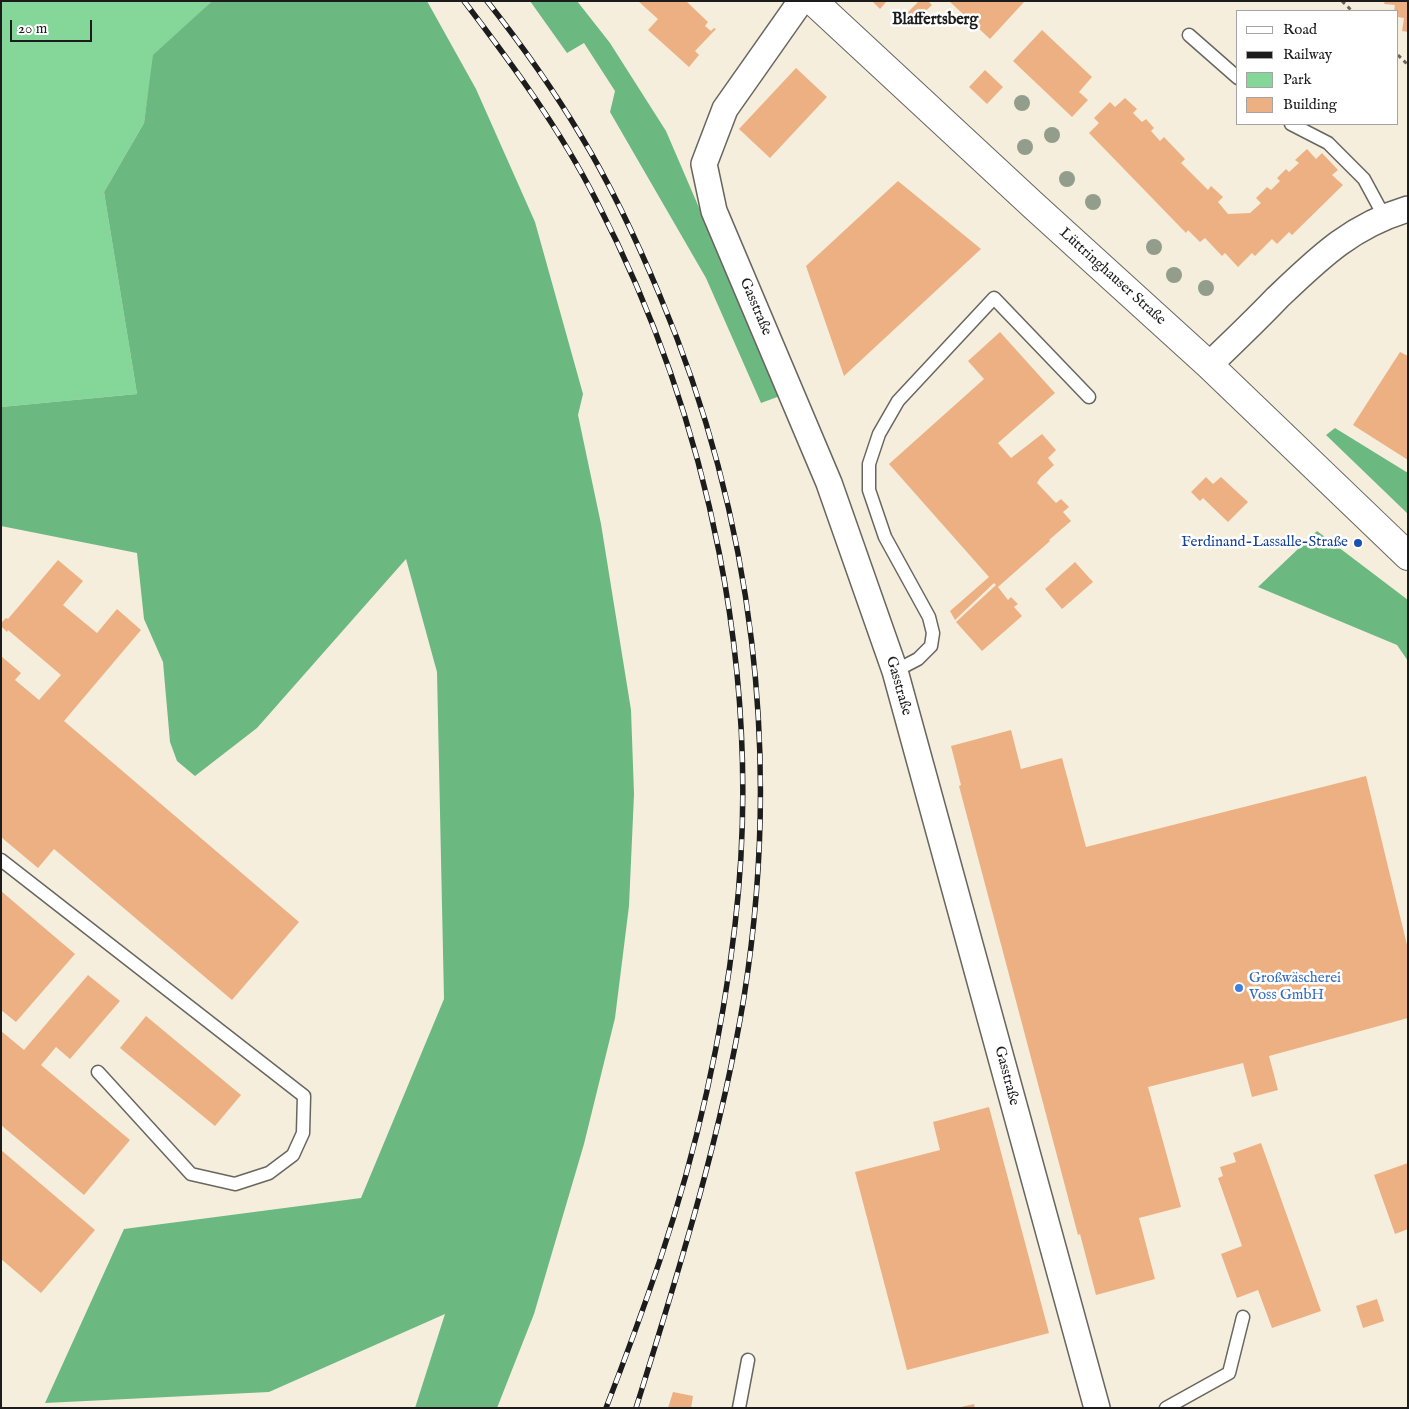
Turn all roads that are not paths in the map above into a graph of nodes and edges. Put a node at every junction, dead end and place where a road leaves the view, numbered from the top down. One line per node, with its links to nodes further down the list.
1 (801, 1): 11 (street, Gasstraße)
2 (813, 1): 8 (main road, Lüttringhauser Straße)
3 (1188, 35): 4 (lane)
4 (1236, 76)
5 (1293, 125): 7 (lane)
6 (1408, 209): 7 (street)
7 (1384, 216): 8 (street)
8 (1209, 365): 10 (main road, Lüttringhauser Straße)
9 (1089, 397): 11 (lane)
10 (1408, 556)
11 (895, 671): 17 (street, Gasstraße)
12 (1, 860): 13 (lane)
13 (98, 1072)
14 (1243, 1317): 18 (lane)
15 (748, 1360): 16 (lane)
16 (739, 1408)
17 (1096, 1408)
18 (1166, 1408)

